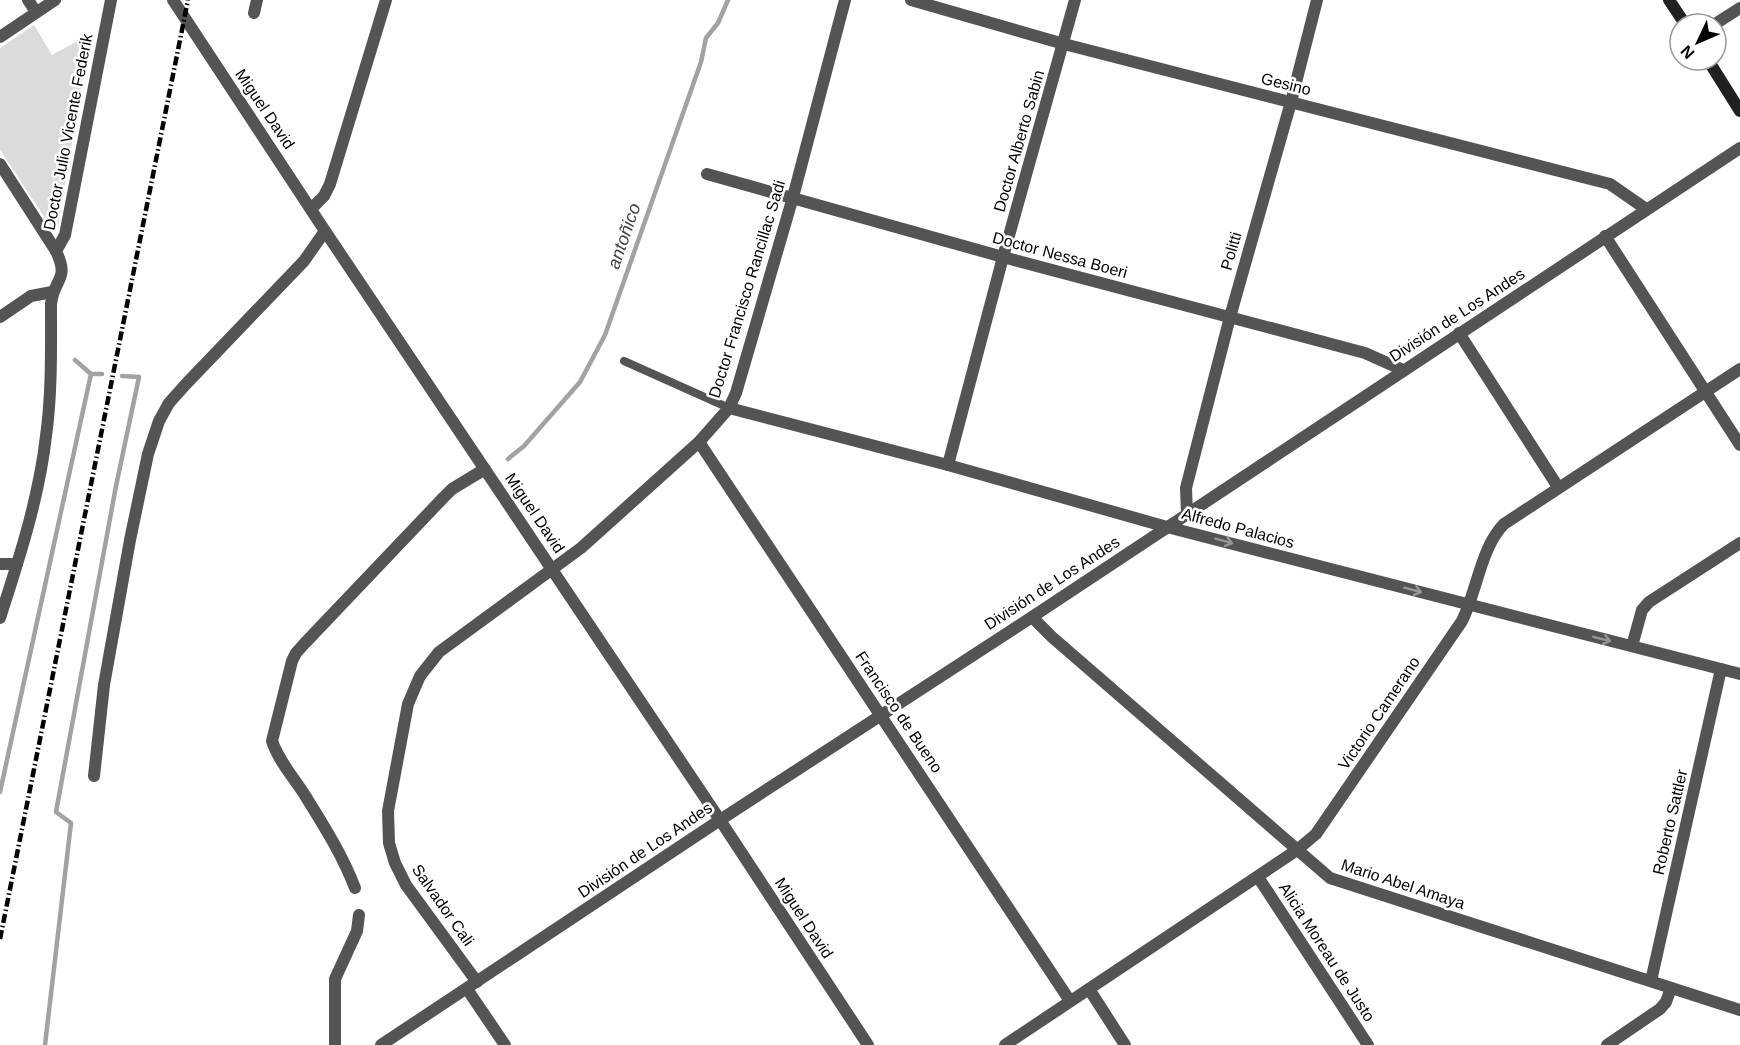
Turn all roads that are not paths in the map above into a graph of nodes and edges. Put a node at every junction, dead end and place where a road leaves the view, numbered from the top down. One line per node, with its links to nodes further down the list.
1 (28, 0): 10 (street)
2 (55, 0): 10 (street)
3 (111, 0): 24 (street, Doctor Julio Vicente Federik)
4 (174, 0): 20 (street, Miguel David)
5 (386, 0): 20 (street)
6 (845, 0): 19 (street, Doctor Francisco Rancillac Sadi)
7 (911, 0): 12 (street, Gesino)
8 (1075, 0): 12 (street, Doctor Alberto Sabin)
9 (1317, 0): 14 (street, Politti)
10 (36, 12): 11 (street)
11 (0, 37)
12 (1064, 44): 14 (street, Gesino); 25 (street, Doctor Alberto Sabin)
13 (1716, 72): 15 (main road)
14 (1291, 102): 21 (street, Gesino); 28 (street, Politti)
15 (1740, 111)
16 (1740, 148): 21 (street, División de Los Andes)
17 (0, 164): 24 (street)
18 (707, 174): 19 (street, Doctor Nessa Boeri)
19 (793, 197): 25 (street, Doctor Nessa Boeri); 34 (street, Doctor Francisco Rancillac Sadi)
20 (312, 208): 22 (street, Miguel David)
21 (1646, 209): 23 (street, División de Los Andes)
22 (325, 231): 38 (street, Miguel David); 53 (street)
23 (1605, 236): 29 (street, División de Los Andes); 33 (street)
24 (56, 251): 26 (street, Doctor Julio Vicente Federik)
25 (1003, 257): 28 (street, Doctor Nessa Boeri); 37 (street, Doctor Alberto Sabin)
26 (52, 292): 27 (street); 44 (street, Doctor Julio Vicente Federik)
27 (0, 317)
28 (1230, 317): 32 (street, Doctor Nessa Boeri); 40 (street, Politti)
29 (1459, 333): 32 (street, División de Los Andes); 39 (street)
30 (624, 361): 34 (lane)
31 (1740, 369): 33 (street, Victorio Camerano)
32 (1403, 370): 40 (street, División de Los Andes)
33 (1706, 391): 36 (street); 39 (street, Victorio Camerano)
34 (729, 408): 35 (street, Doctor Francisco Rancillac Sadi); 37 (street, Alfredo Palacios)
35 (699, 441): 45 (street, Doctor Francisco Rancillac Sadi); 52 (street, Francisco de Bueno)
36 (1740, 445)
37 (948, 465): 41 (street, Alfredo Palacios)
38 (485, 469): 45 (street, Miguel David); 58 (street)
39 (1558, 487): 46 (street, Victorio Camerano)
40 (1187, 513): 41 (street, División de Los Andes)
41 (1167, 527): 46 (street, Alfredo Palacios, one-way to 46); 47 (street, División de Los Andes)
42 (1740, 543): 49 (street)
43 (1, 561): 44 (street)
44 (17, 564): 48 (street, Doctor Julio Vicente Federik)
45 (553, 570): 54 (street, Miguel David); 55 (street, Doctor Francisco Rancillac Sadi)
46 (1470, 605): 49 (street, Alfredo Palacios, one-way to 49); 56 (street, Victorio Camerano)
47 (1032, 617): 52 (street, División de Los Andes); 56 (street, Mario Abel Amaya)
48 (0, 618)
49 (1632, 646): 50 (street, Alfredo Palacios)
50 (1721, 669): 51 (street, Alfredo Palacios); 60 (street, Roberto Sattler)
51 (1740, 674)
52 (881, 714): 54 (street, División de Los Andes); 64 (street, Francisco de Bueno)
53 (94, 776)
54 (720, 820): 61 (street, División de Los Andes); 69 (street, Miguel David)
55 (389, 843): 61 (street, Salvador Cali)
56 (1298, 850): 57 (street, Victorio Camerano); 60 (street, Mario Abel Amaya)
57 (1258, 877): 63 (street, Victorio Camerano); 72 (street, Alicia Moreau de Justo)
58 (355, 888)
59 (359, 915): 66 (street)
60 (1651, 981): 62 (street, Mario Abel Amaya)
61 (472, 986): 67 (street, División de Los Andes); 68 (street, Salvador Cali)
62 (1671, 988): 65 (street, Mario Abel Amaya); 73 (street)
63 (1089, 989): 64 (street, Victorio Camerano); 71 (street)
64 (1070, 1001): 70 (street, Victorio Camerano)
65 (1740, 1010)
66 (335, 1045)
67 (381, 1045)
68 (505, 1045)
69 (868, 1045)
70 (1005, 1045)
71 (1125, 1045)
72 (1368, 1045)
73 (1606, 1045)

